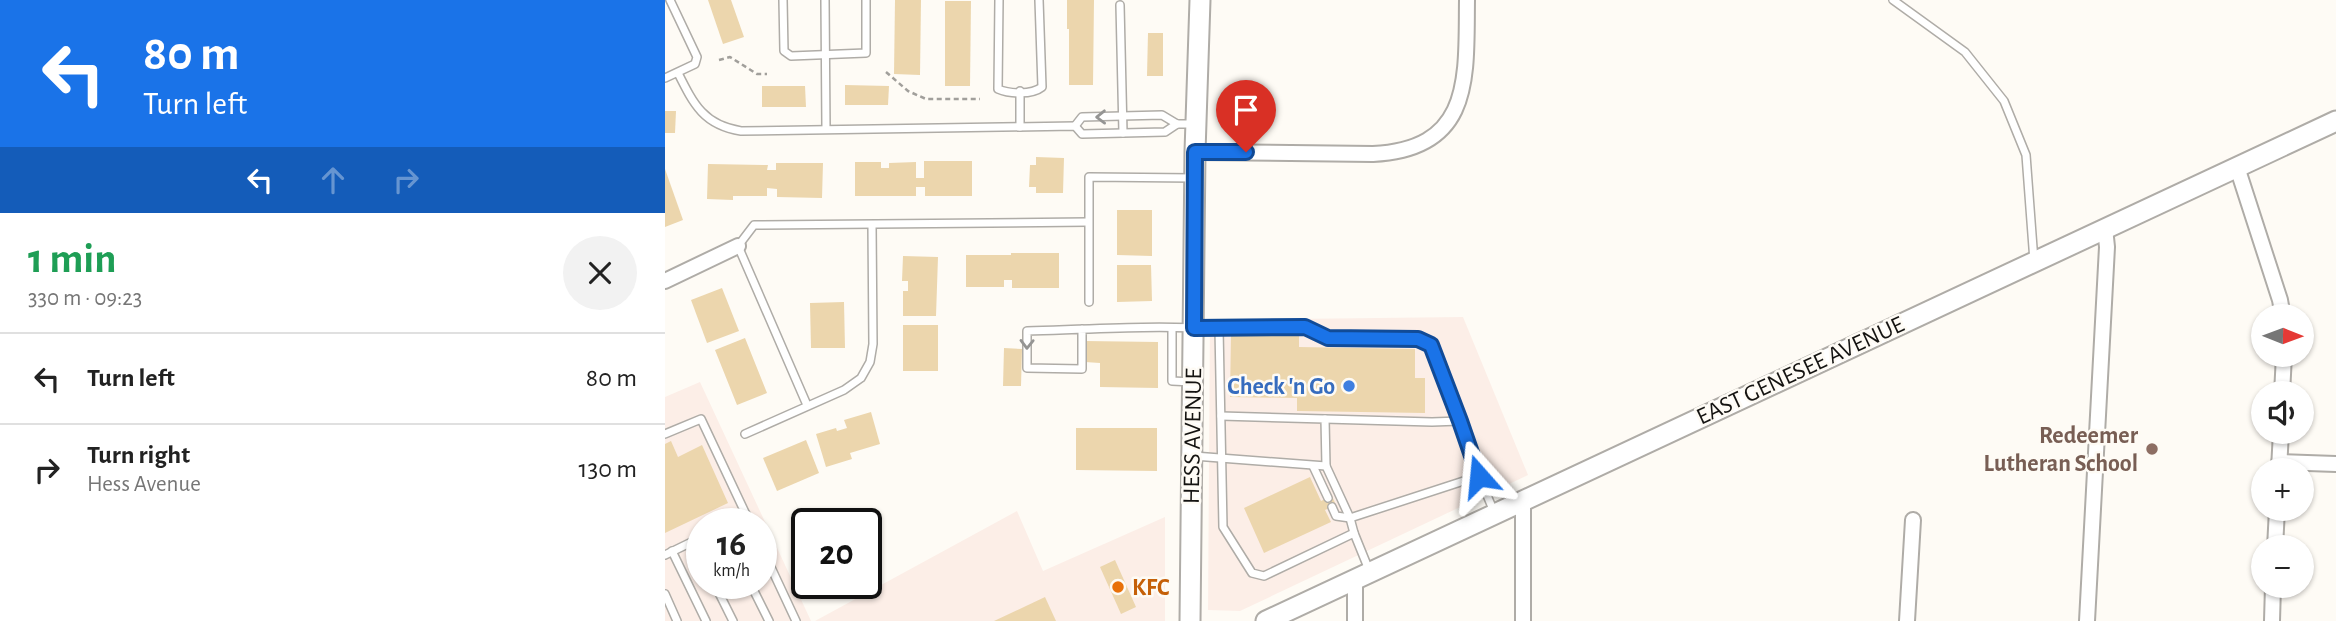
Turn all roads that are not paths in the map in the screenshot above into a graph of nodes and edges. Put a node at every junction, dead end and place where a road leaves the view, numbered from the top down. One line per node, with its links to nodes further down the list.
1 (670, 0): 12 (lane)
2 (783, 0): 11 (lane)
3 (825, 0): 11 (lane)
4 (866, 0): 11 (lane)
5 (999, 0): 14 (lane)
6 (1039, 0): 14 (lane)
7 (1200, 0): 17 (main road, HESS AVENUE)
8 (1467, 0): 22 (street)
9 (1893, 0): 29 (lane)
10 (1120, 5): 15 (lane)
11 (825, 56): 20 (lane)
12 (678, 73): 13 (lane); 20 (lane)
13 (665, 78)
14 (1020, 92): 19 (lane)
15 (1122, 116): 17 (lane); 18 (lane, one-way to 18); 21 (lane)
16 (2336, 121): 23 (main road, EAST GENESEE AVENUE)
17 (1187, 124): 21 (lane); 22 (main road, HESS AVENUE)
18 (1075, 126): 19 (lane); 21 (lane)
19 (1020, 127): 20 (lane)
20 (826, 130)
21 (1123, 133)
22 (1195, 152): 24 (main road, HESS AVENUE)
23 (2238, 167): 27 (main road, EAST GENESEE AVENUE); 32 (street)
24 (1195, 178): 25 (lane); 34 (main road, HESS AVENUE)
25 (1088, 222): 26 (lane); 31 (lane)
26 (872, 225): 28 (lane); 38 (lane)
27 (2105, 228): 29 (main road, EAST GENESEE AVENUE); 77 (street)
28 (738, 246): 30 (street); 38 (lane)
29 (2033, 261): 52 (main road, EAST GENESEE AVENUE)
30 (665, 281)
31 (1089, 302)
32 (2281, 304)
33 (1172, 328): 34 (lane); 35 (lane); 37 (lane)
34 (1194, 328): 36 (lane); 37 (main road, HESS AVENUE)
35 (1082, 329): 35 (lane, one-way to 35)
36 (1219, 329): 39 (lane); 41 (lane)
37 (1193, 382): 44 (main road, HESS AVENUE)
38 (807, 405): 43 (lane)
39 (1221, 416): 40 (lane); 45 (lane)
40 (1325, 419): 41 (lane); 49 (lane)
41 (1460, 421): 50 (lane)
42 (665, 434): 54 (lane)
43 (744, 434)
44 (1192, 456): 45 (lane); 72 (main road, HESS AVENUE)
45 (1220, 459): 48 (lane); 58 (lane)
46 (2336, 464): 47 (street)
47 (2314, 465)
48 (1313, 466): 49 (lane); 51 (lane)
49 (1326, 466): 56 (lane)
50 (1479, 476): 55 (lane); 56 (lane)
51 (1328, 498)
52 (1523, 499): 55 (main road, EAST GENESEE AVENUE); 75 (street)
53 (1332, 507): 56 (lane)
54 (743, 508)
55 (1494, 513): 61 (main road, EAST GENESEE AVENUE)
56 (1350, 518): 58 (lane)
57 (1913, 520): 76 (street)
58 (1354, 533): 61 (lane)
59 (686, 545): 60 (lane)
60 (668, 553): 68 (lane)
61 (1362, 575): 73 (main road, EAST GENESEE AVENUE); 74 (street)
62 (777, 581): 71 (lane)
63 (665, 594): 67 (lane)
64 (2272, 598): 78 (street)
65 (722, 599): 69 (lane)
66 (758, 599): 70 (lane)
67 (677, 621)
68 (706, 621)
69 (733, 621)
70 (769, 621)
71 (796, 621)
72 (1189, 621)
73 (1266, 621)
74 (1355, 621)
75 (1523, 621)
76 (1907, 621)
77 (2087, 621)
78 (2271, 621)

